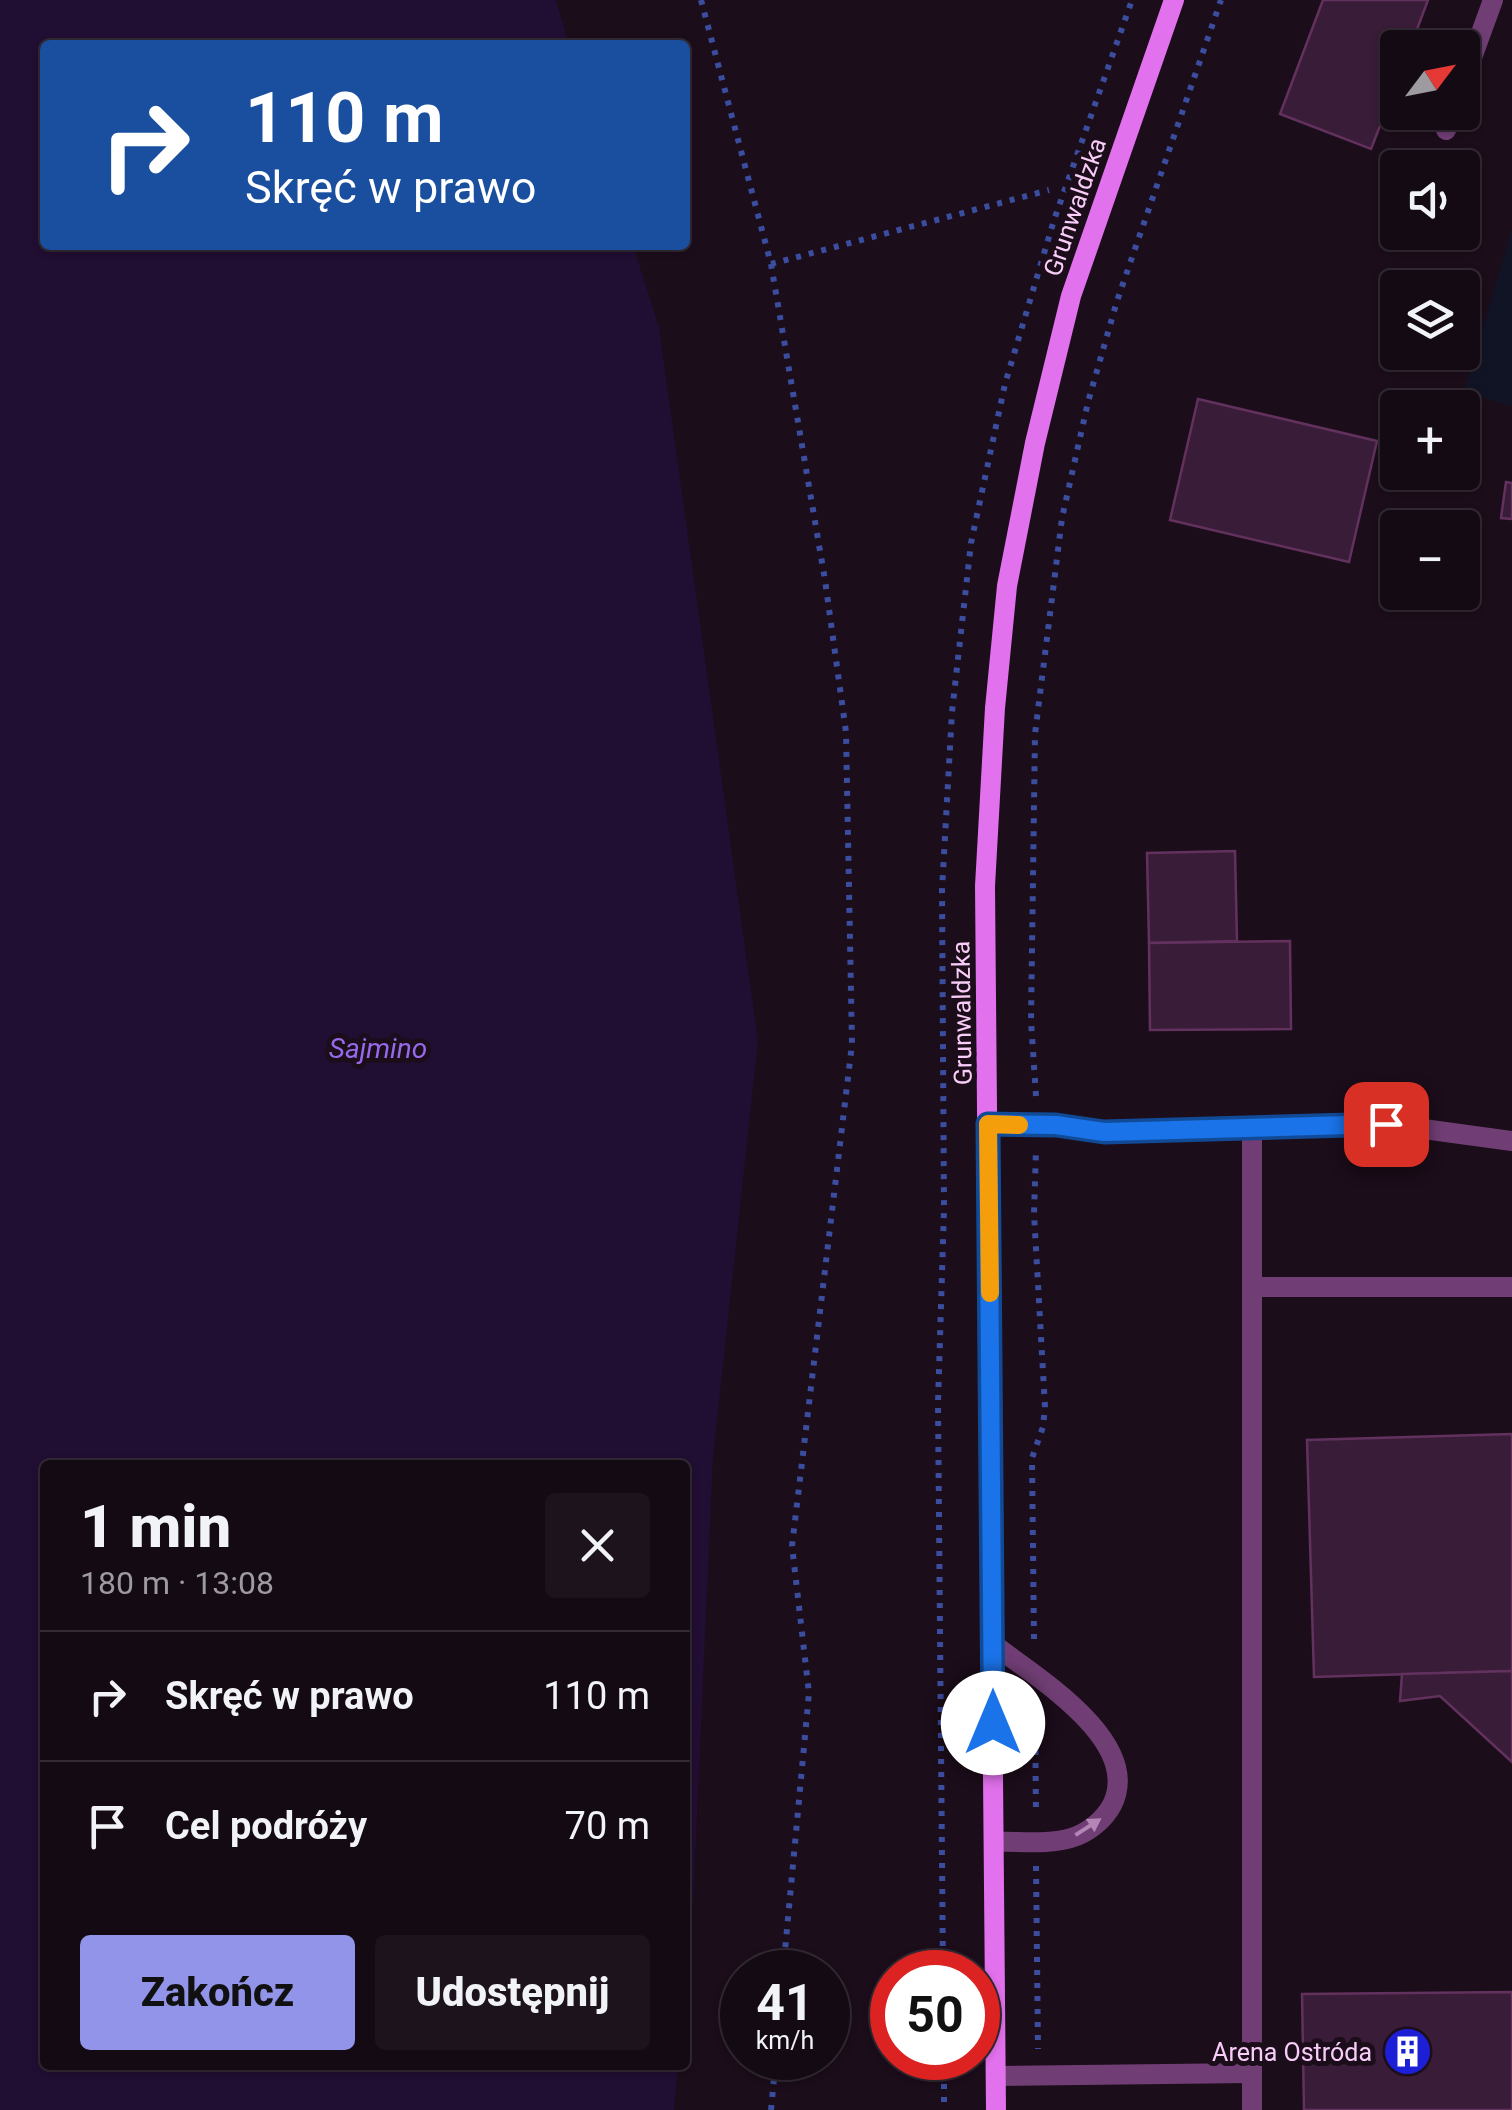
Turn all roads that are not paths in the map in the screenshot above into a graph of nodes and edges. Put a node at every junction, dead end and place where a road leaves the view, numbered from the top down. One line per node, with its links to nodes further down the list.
1 (1174, 0): 4 (main road, Grunwaldzka)
2 (1493, 0): 3 (lane)
3 (1480, 36)
4 (988, 1124): 5 (lane); 9 (main road, Grunwaldzka)
5 (1252, 1128): 6 (lane); 7 (lane)
6 (1512, 1141)
7 (1252, 1287): 8 (lane); 12 (lane)
8 (1512, 1287)
9 (993, 1644): 10 (main road, Grunwaldzka); 10 (lane, one-way to 9)
10 (994, 1842): 11 (main road, Grunwaldzka)
11 (995, 1950)
12 (1252, 2073): 13 (lane); 16 (lane)
13 (1000, 2076)
14 (996, 2080): 15 (main road, Grunwaldzka)
15 (996, 2110)
16 (1252, 2110)

